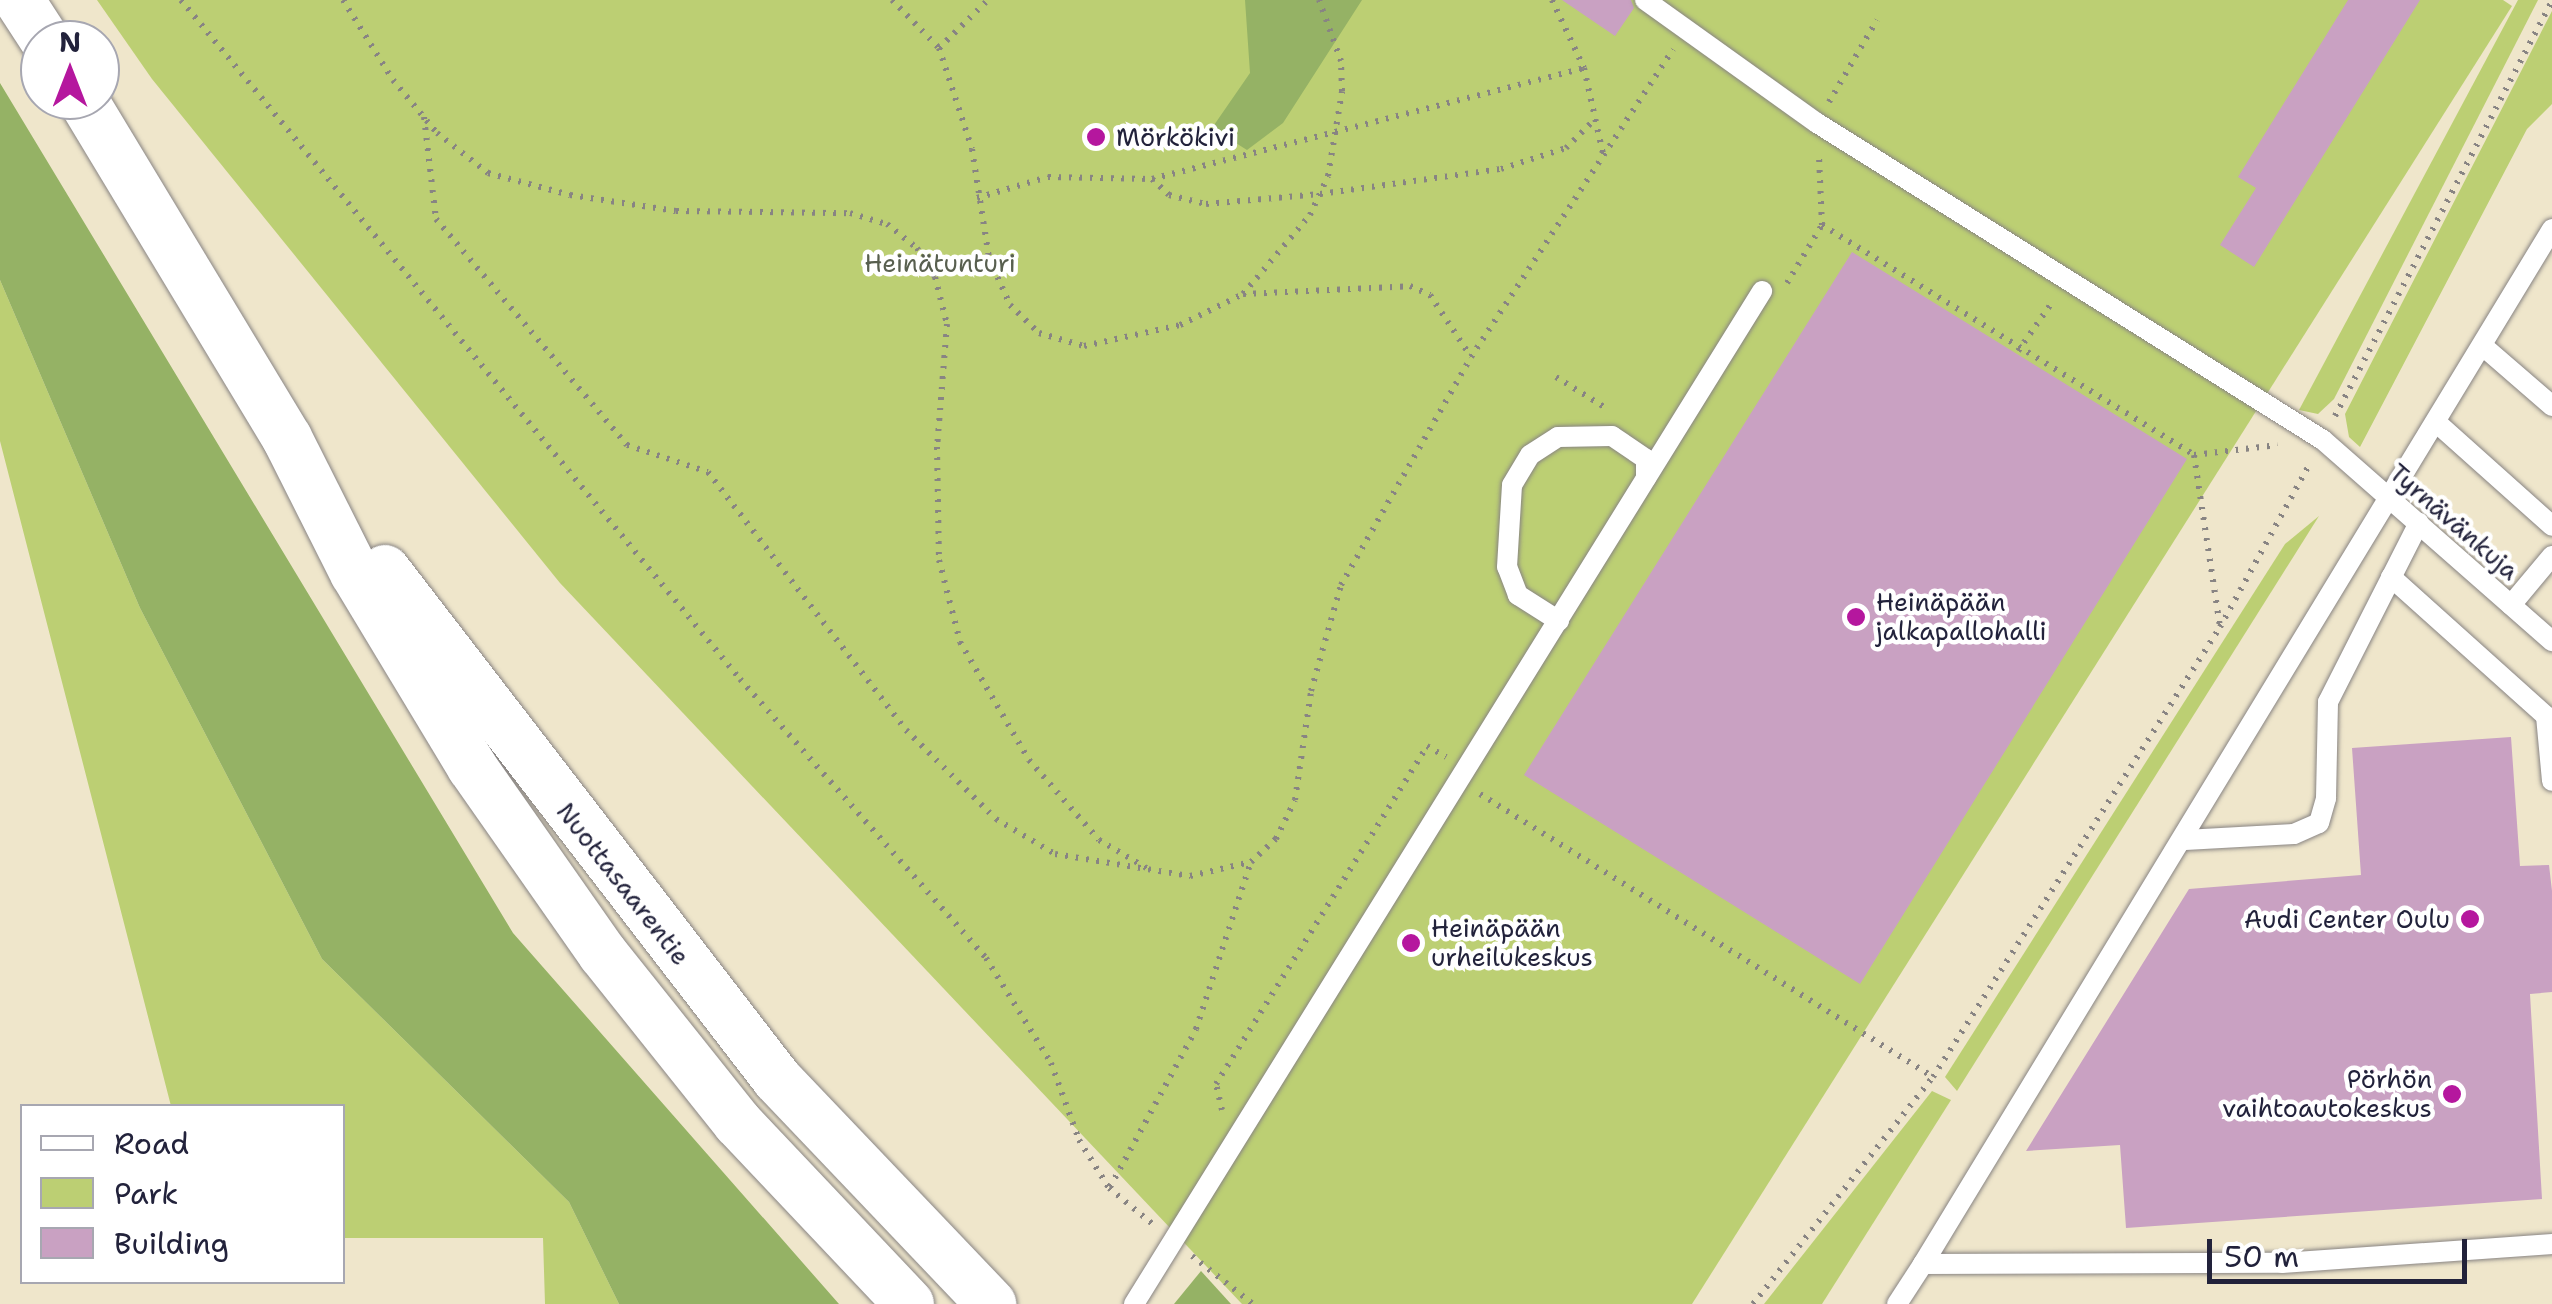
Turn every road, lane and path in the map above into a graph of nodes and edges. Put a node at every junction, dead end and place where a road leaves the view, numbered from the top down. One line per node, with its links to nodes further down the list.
1 (181, 0): 51 (path)
2 (343, 0): 12 (path)
3 (892, 0): 10 (path)
4 (988, 0): 10 (path)
5 (1318, 0): 15 (path)
6 (1552, 0): 11 (path)
7 (1645, 0): 9 (lane, Tyrnävänkuja)
8 (2552, 1): 31 (path)
9 (1688, 27): 16 (path); 22 (lane, Tyrnävänkuja)
10 (939, 48): 19 (path)
11 (1584, 68): 13 (path); 15 (path)
12 (424, 117): 48 (path); 48 (path)
13 (1596, 118): 16 (path); 18 (path)
14 (95, 120): 30 (street, Nuottasaarentie)
15 (1339, 131): 17 (path); 18 (path)
16 (1604, 158): 27 (path)
17 (1152, 178): 18 (path); 19 (path)
18 (1320, 194): 24 (path)
19 (977, 198): 24 (path)
20 (1822, 225): 26 (path)
21 (2552, 229): 25 (lane)
22 (2065, 284): 26 (path); 31 (lane, Tyrnävänkuja)
23 (1762, 291): 33 (lane)
24 (1243, 294): 27 (path)
25 (2484, 346): 28 (lane); 29 (lane)
26 (2018, 350): 32 (path)
27 (1471, 357): 47 (path)
28 (2552, 406)
29 (2437, 423): 34 (lane); 36 (lane)
30 (287, 438): 55 (street, Nuottasaarentie); 56 (street, Nuottasaarentie)
31 (2323, 440): 32 (path); 34 (lane, Tyrnävänkuja); 41 (path)
32 (2194, 455): 41 (path)
33 (1646, 478): 40 (lane); 40 (lane)
34 (2391, 499): 35 (lane, Tyrnävänkuja); 46 (lane)
35 (2418, 523): 38 (lane); 39 (lane, Tyrnävänkuja)
36 (2552, 526)
37 (2552, 556): 39 (lane)
38 (2391, 577): 43 (lane); 46 (lane)
39 (2511, 605): 42 (lane, Tyrnävänkuja)
40 (1558, 621): 44 (lane)
41 (2220, 627): 49 (path)
42 (2552, 641)
43 (2549, 718): 45 (lane)
44 (1468, 769): 49 (path); 50 (lane); 50 (path)
45 (2552, 781)
46 (2185, 840): 54 (lane)
47 (1251, 862): 48 (path); 51 (path)
48 (1154, 873)
49 (1933, 1077): 59 (path)
50 (1235, 1147): 52 (lane)
51 (1109, 1188): 52 (path)
52 (1174, 1242): 57 (lane); 58 (path)
53 (2552, 1244): 54 (lane)
54 (1923, 1264): 60 (lane)
55 (910, 1304)
56 (991, 1304)
57 (1134, 1304)
58 (1253, 1304)
59 (1754, 1304)
60 (1897, 1304)

